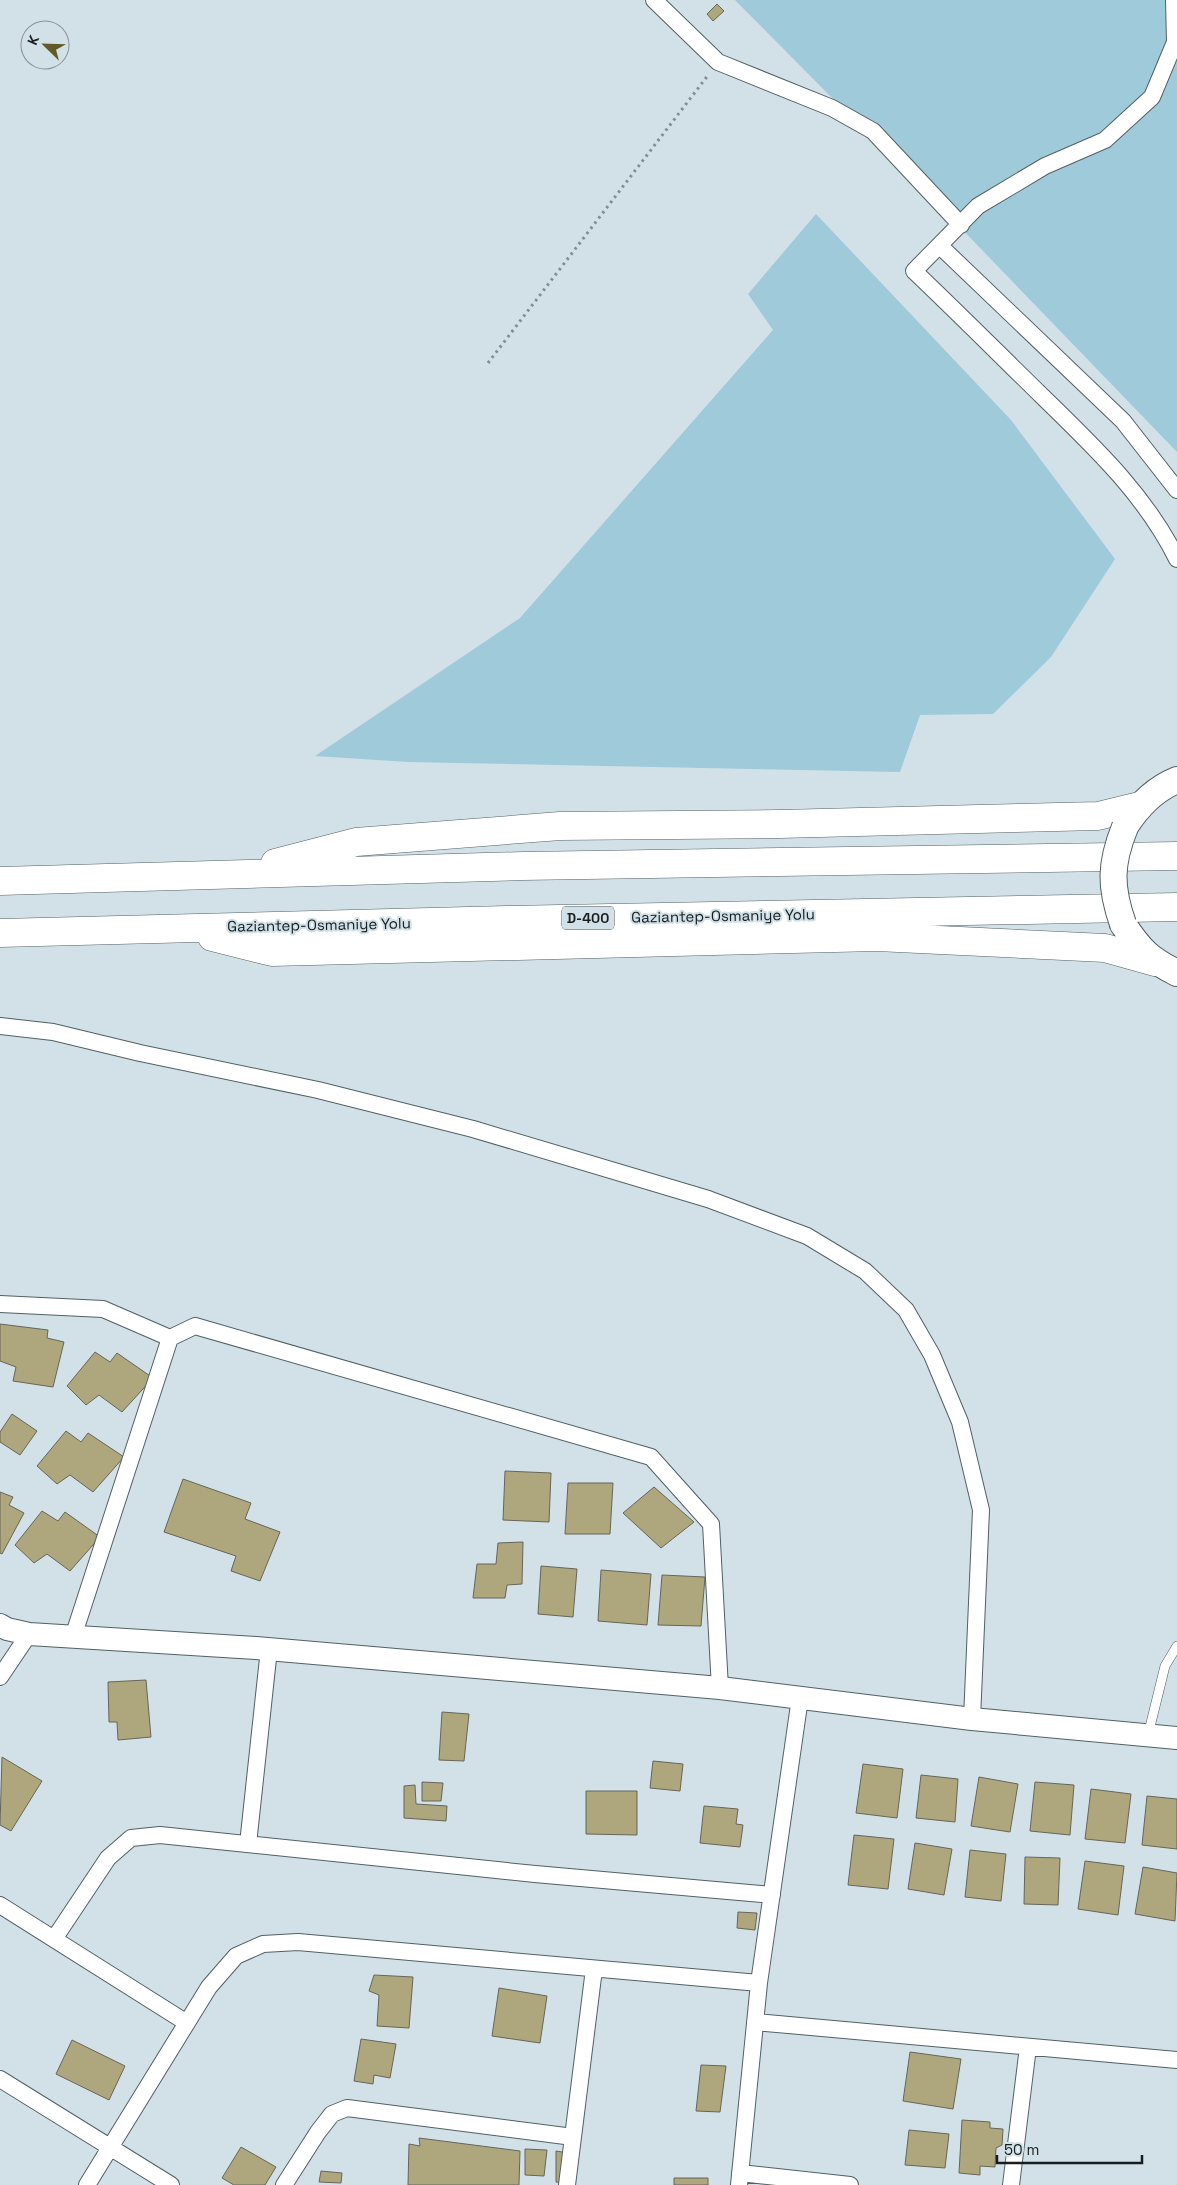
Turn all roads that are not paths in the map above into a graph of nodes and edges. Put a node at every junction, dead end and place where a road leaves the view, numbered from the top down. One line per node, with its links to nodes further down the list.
1 (654, 0): 3 (street)
2 (1174, 0): 3 (street)
3 (961, 225): 4 (street)
4 (940, 246): 5 (street); 6 (street)
5 (1177, 490)
6 (1177, 559)
7 (1173, 778): 8 (main road)
8 (1132, 816): 10 (highway); 15 (main road, bridge)
9 (1177, 856): 10 (highway)
10 (230, 875): 11 (highway)
11 (0, 881)
12 (1177, 907): 13 (highway, Gaziantep-Osmaniye Yolu / D-400)
13 (179, 928): 14 (highway, Gaziantep-Osmaniye Yolu / D-400); 15 (highway)
14 (0, 933)
15 (1166, 968)
16 (0, 1026): 27 (street)
17 (0, 1304): 18 (street)
18 (170, 1338): 21 (street); 25 (street)
19 (0, 1625): 20 (street)
20 (29, 1634): 21 (street); 24 (street)
21 (73, 1638): 23 (street)
22 (1177, 1646): 28 (lane)
23 (269, 1649): 25 (street); 30 (street)
24 (0, 1677)
25 (720, 1688): 26 (street)
26 (800, 1698): 27 (street); 31 (street)
27 (972, 1719): 28 (street)
28 (1148, 1735): 29 (street)
29 (1177, 1738)
30 (248, 1844): 31 (street); 33 (street)
31 (772, 1895): 35 (street)
32 (0, 1905): 33 (street)
33 (54, 1939): 37 (street)
34 (594, 1969): 35 (street); 37 (street); 41 (street)
35 (760, 1983): 36 (street)
36 (755, 2022): 38 (street); 43 (street)
37 (187, 2023): 42 (street)
38 (1028, 2046): 39 (street); 49 (street)
39 (1177, 2060)
40 (0, 2079): 42 (street)
41 (573, 2137): 46 (street); 47 (street)
42 (110, 2148): 44 (street); 45 (street)
43 (740, 2179): 48 (street)
44 (87, 2185)
45 (171, 2185)
46 (284, 2185)
47 (567, 2185)
48 (850, 2185)
49 (1011, 2185)

